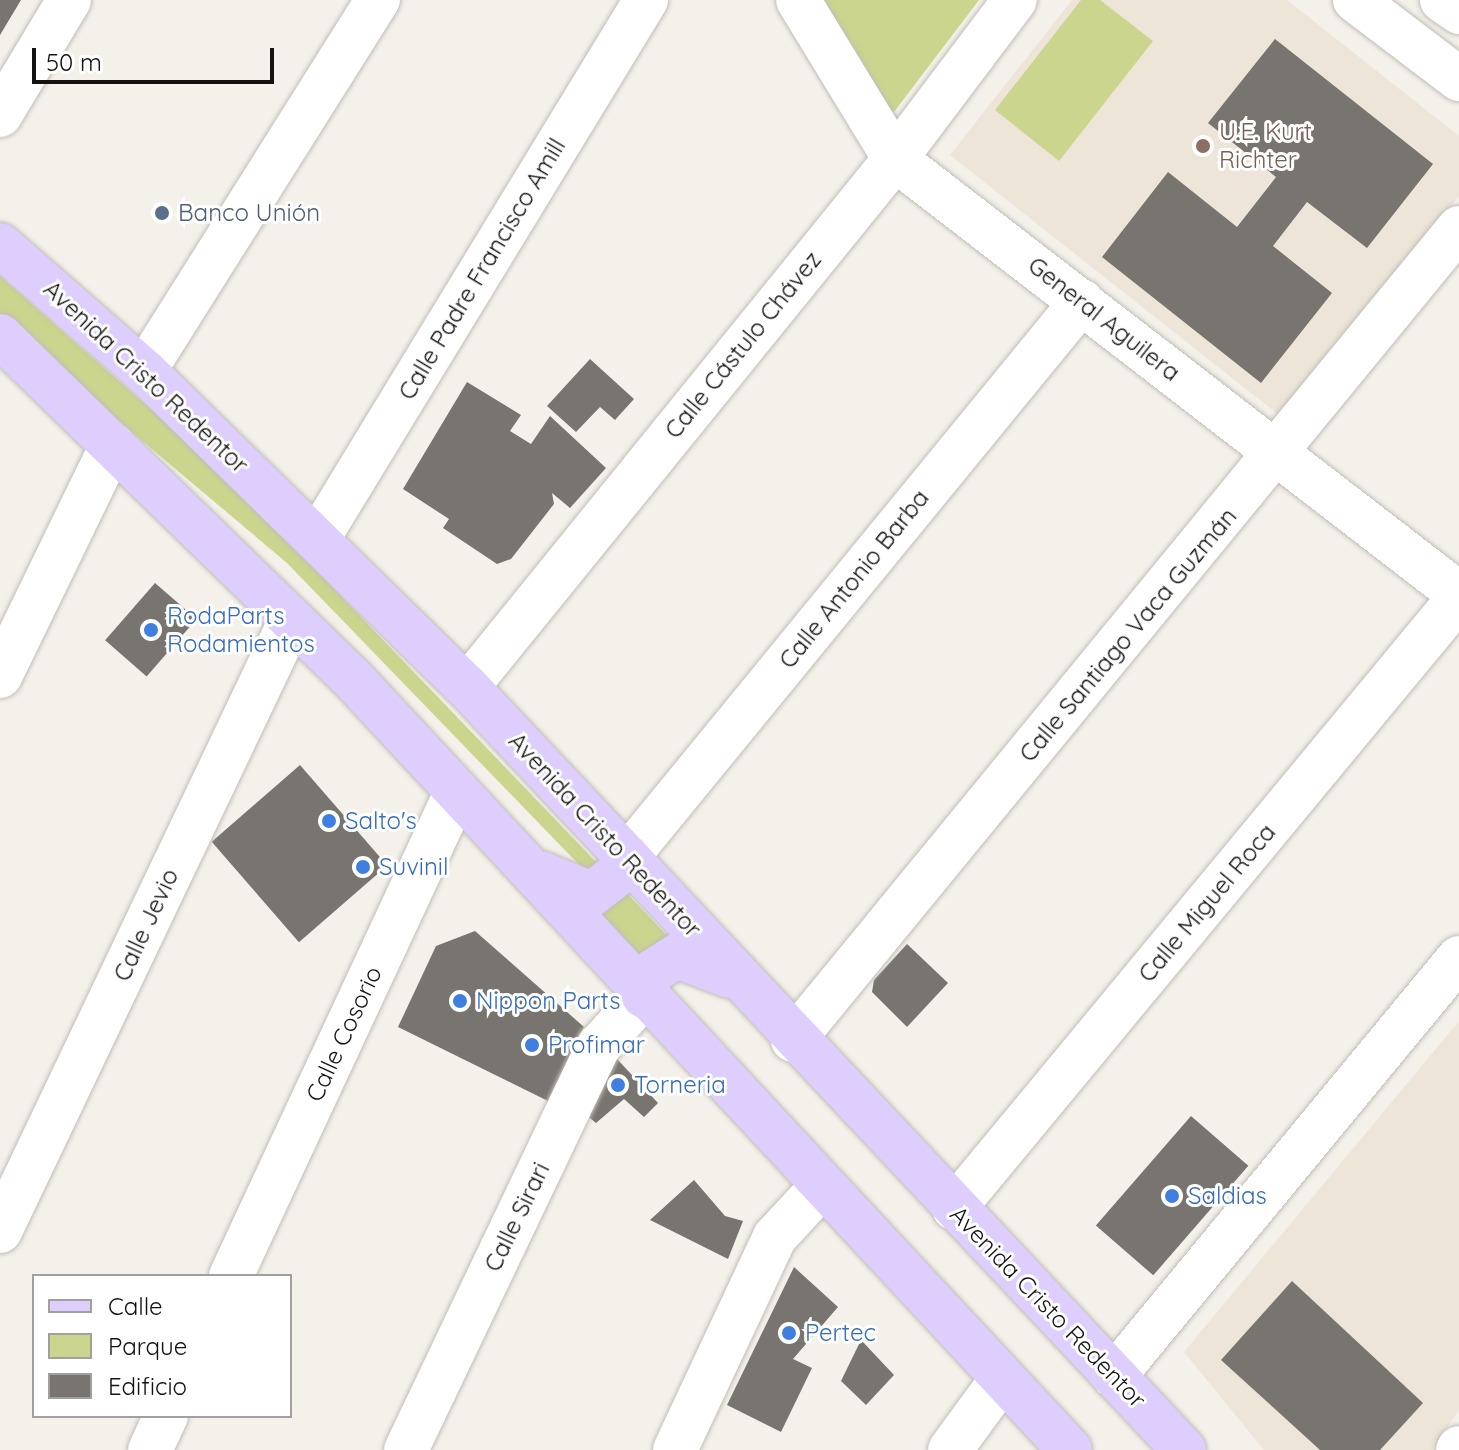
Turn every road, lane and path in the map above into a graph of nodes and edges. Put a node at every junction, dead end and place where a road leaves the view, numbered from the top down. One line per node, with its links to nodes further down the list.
1 (69, 0): 10 (street)
2 (378, 0): 16 (street)
3 (646, 0): 19 (street, Calle Padre Francisco Amill)
4 (798, 0): 11 (street, General Aguilera)
5 (1015, 0): 11 (street, Calle Cástulo Chávez)
6 (1355, 0): 9 (street)
7 (1442, 0): 8 (street)
8 (1459, 12)
9 (1459, 79)
10 (0, 115)
11 (895, 159): 14 (street, General Aguilera); 23 (street, Calle Cástulo Chávez)
12 (1459, 228): 18 (street, Calle Santiago Vaca Guzmán)
13 (0, 245): 16 (main road, Avenida Cristo Redentor)
14 (1082, 301): 18 (street, General Aguilera); 25 (street, Calle Antonio Barba)
15 (0, 336): 17 (main road)
16 (144, 371): 19 (main road, Avenida Cristo Redentor)
17 (112, 445): 21 (main road); 22 (street)
18 (1277, 455): 20 (street, General Aguilera); 30 (street, Calle Santiago Vaca Guzmán)
19 (318, 538): 23 (main road, Avenida Cristo Redentor)
20 (1459, 596): 32 (street, Calle Miguel Roca)
21 (291, 620): 24 (main road); 33 (street, Calle Jevio)
22 (0, 676)
23 (467, 687): 25 (main road, Avenida Cristo Redentor)
24 (456, 793): 26 (main road); 34 (street, Calle Cosorio)
25 (627, 857): 26 (main road); 29 (main road, Avenida Cristo Redentor)
26 (532, 869): 28 (main road)
27 (1459, 958): 35 (street)
28 (644, 996): 29 (main road); 31 (main road); 39 (street, Calle Sirari)
29 (756, 998): 30 (main road, Avenida Cristo Redentor)
30 (793, 1040): 32 (main road, Avenida Cristo Redentor)
31 (822, 1186): 36 (main road); 40 (street)
32 (954, 1208): 35 (main road, Avenida Cristo Redentor)
33 (0, 1231)
34 (232, 1274)
35 (1114, 1376): 43 (main road, Avenida Cristo Redentor)
36 (1002, 1379): 41 (street); 42 (main road)
37 (165, 1418): 38 (street)
38 (150, 1450)
39 (406, 1450)
40 (675, 1450)
41 (950, 1450)
42 (1070, 1450)
43 (1184, 1450)

